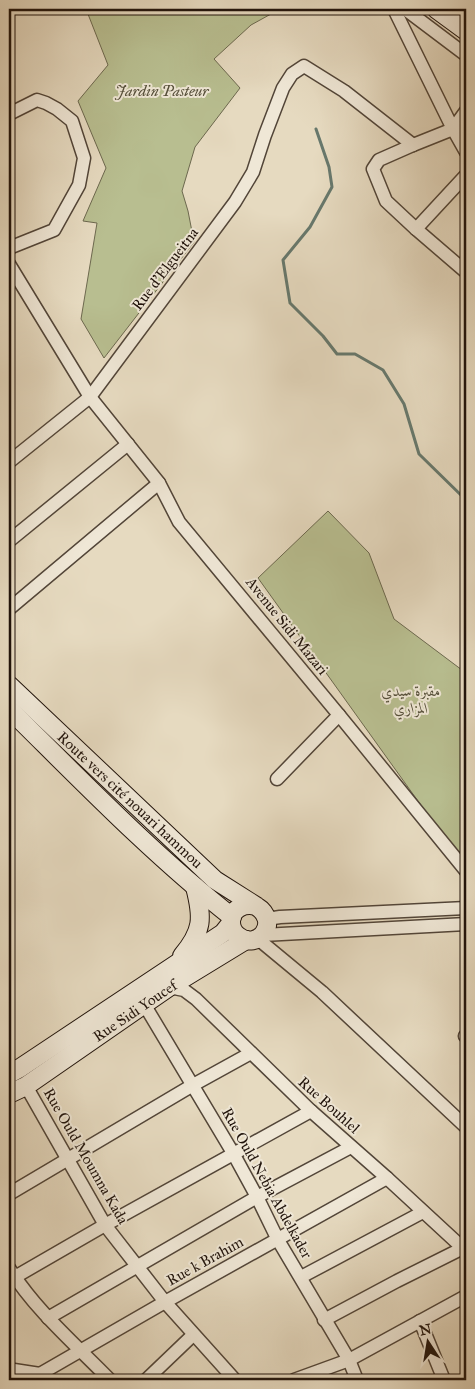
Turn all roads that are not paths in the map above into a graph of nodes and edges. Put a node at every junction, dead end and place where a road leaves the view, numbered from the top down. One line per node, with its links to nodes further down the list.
1 (394, 9): 8 (street)
2 (405, 9): 5 (street)
3 (436, 9): 4 (main road)
4 (466, 31)
5 (466, 54)
6 (466, 111): 8 (street)
7 (9, 114): 13 (street)
8 (453, 129): 9 (street); 10 (street)
9 (413, 145): 12 (street); 16 (street, Rue d'Elgueitna)
10 (466, 152)
11 (466, 175): 12 (street)
12 (416, 229): 15 (street)
13 (9, 248)
14 (9, 264): 16 (street, Avenue Sidi Mazari)
15 (466, 272)
16 (90, 397): 17 (street, Avenue Sidi Mazari); 18 (street, Rue d'Elgueitna)
17 (128, 444): 19 (street, Avenue Sidi Mazari); 20 (street)
18 (9, 462)
19 (159, 483): 21 (street); 24 (street, Avenue Sidi Mazari)
20 (9, 540)
21 (9, 609)
22 (9, 686): 31 (main road, Route vers cité nouari hammou)
23 (9, 709): 27 (main road, Route vers cité nouari hammou)
24 (339, 715): 25 (street); 26 (street, Avenue Sidi Mazari)
25 (277, 778)
26 (466, 871)
27 (195, 887): 29 (main road, Route vers cité nouari hammou); 32 (main road)
28 (466, 908): 31 (street)
29 (232, 920): 31 (main road, Route vers cité nouari hammou); 31 (main road); 32 (main road)
30 (466, 924): 31 (street)
31 (258, 928): 33 (main road, Rue Sidi Youcef); 41 (street)
32 (175, 965): 36 (main road)
33 (169, 987): 34 (main road, Rue Sidi Youcef); 35 (street, Rue Bouhlel)
34 (144, 1004): 37 (street, Rue Ould Nebia Abdelkader); 38 (main road, Rue Sidi Youcef)
35 (251, 1053): 37 (street); 40 (street, Rue Bouhlel)
36 (9, 1074)
37 (193, 1085): 43 (street, Rue Ould Nebia Abdelkader); 44 (street)
38 (26, 1086): 39 (main road, Rue Sidi Youcef); 44 (street, Rue Ould Moumna Kada)
39 (9, 1094)
40 (311, 1112): 42 (street, Rue Bouhlel); 43 (street)
41 (466, 1127)
42 (351, 1147): 45 (street, Rue Bouhlel); 47 (street)
43 (233, 1154): 47 (street, Rue Ould Nebia Abdelkader); 49 (street)
44 (67, 1159): 46 (street); 49 (street, Rue Ould Moumna Kada)
45 (387, 1178): 48 (street, Rue Bouhlel); 50 (street, Rue k Brahim)
46 (9, 1194)
47 (257, 1197): 50 (street, Rue Ould Nebia Abdelkader); 52 (street)
48 (423, 1212): 51 (street, Rue Bouhlel); 54 (street)
49 (105, 1225): 52 (street, Rue Ould Moumna Kada); 53 (street)
50 (278, 1240): 54 (street, Rue Ould Nebia Abdelkader); 56 (street, Rue k Brahim)
51 (464, 1250): 58 (street)
52 (137, 1265): 56 (street, Rue Ould Moumna Kada); 57 (street)
53 (12, 1272): 57 (street)
54 (301, 1277): 58 (street, Rue Ould Nebia Abdelkader)
55 (466, 1296): 59 (street)
56 (165, 1302): 60 (street, Rue Ould Moumna Kada); 61 (street, Rue k Brahim)
57 (48, 1318): 61 (street)
58 (324, 1320): 62 (street, Rue Ould Nebia Abdelkader)
59 (420, 1321): 62 (street); 70 (street)
60 (193, 1335): 64 (street, Rue Ould Moumna Kada); 67 (street)
61 (81, 1350): 65 (street, Rue k Brahim); 66 (street)
62 (349, 1360): 68 (street); 69 (street, Rue Ould Nebia Abdelkader)
63 (9, 1370): 65 (street)
64 (226, 1377)
65 (41, 1378)
66 (110, 1380)
67 (146, 1380)
68 (294, 1380)
69 (357, 1380)
70 (444, 1380)

